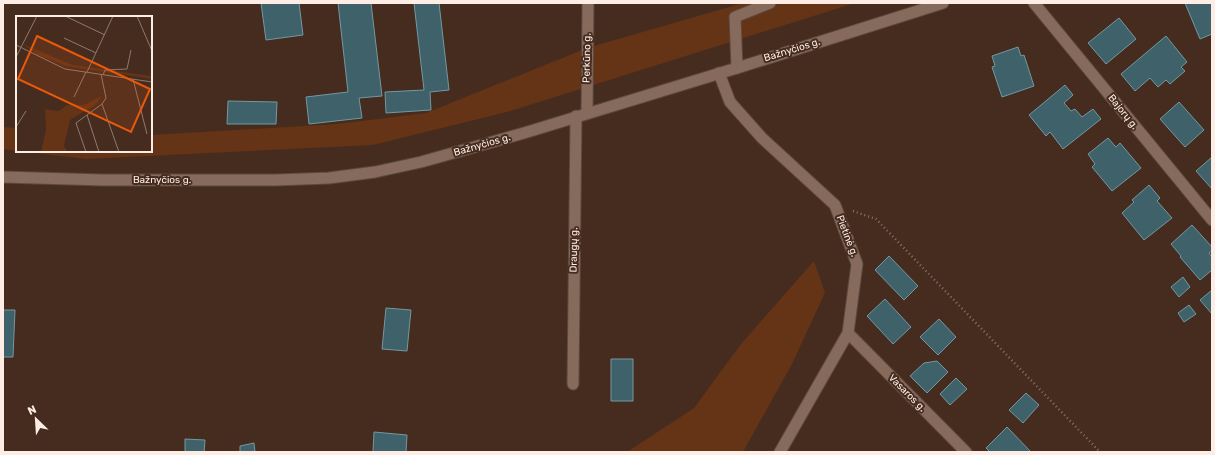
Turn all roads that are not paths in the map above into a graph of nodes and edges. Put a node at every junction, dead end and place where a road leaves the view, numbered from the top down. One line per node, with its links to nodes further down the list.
1 (588, 3): 7 (street, Perkūno g.)
2 (770, 3): 5 (street)
3 (943, 3): 5 (street, Bažnyčios g.)
4 (1034, 3): 9 (street, Bajorų g.)
5 (737, 68): 6 (street, Bažnyčios g.)
6 (719, 73): 7 (street, Bažnyčios g.); 10 (street, Pietinė g.)
7 (582, 114): 8 (street, Bažnyčios g.); 11 (street, Draugų g.)
8 (3, 177)
9 (1212, 220)
10 (848, 333): 12 (street, Pietinė g.); 13 (street, Vasaros g.)
11 (573, 384)
12 (780, 452)
13 (966, 452)

